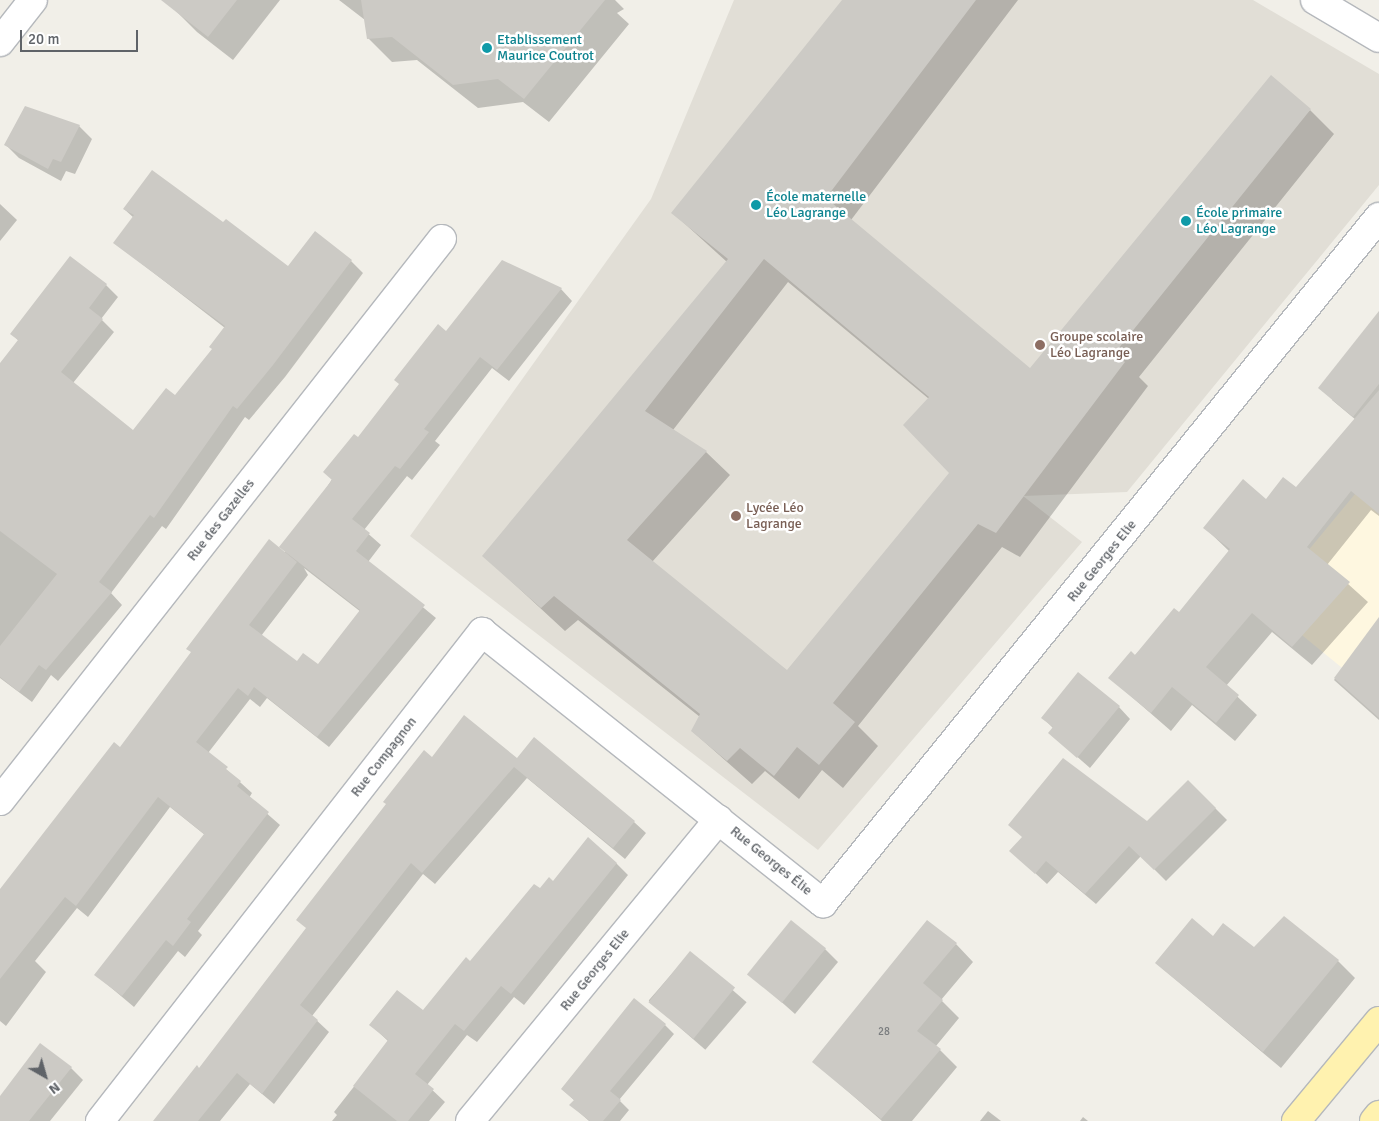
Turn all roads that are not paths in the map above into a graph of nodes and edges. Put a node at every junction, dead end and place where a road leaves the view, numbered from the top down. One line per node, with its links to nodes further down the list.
1 (33, 0): 4 (street)
2 (1314, 0): 3 (street)
3 (1379, 38)
4 (0, 42)
5 (1379, 217): 9 (street, Rue Georges Elie)
6 (442, 239): 7 (street, Rue des Gazelles)
7 (0, 801)
8 (719, 819): 9 (street, Rue Georges Élie); 12 (street, Rue Compagnon); 13 (street, Rue Georges Elie)
9 (823, 903)
10 (1379, 1021): 14 (main road)
11 (1379, 1115): 15 (main road)
12 (100, 1121)
13 (470, 1121)
14 (1296, 1121)
15 (1374, 1121)

